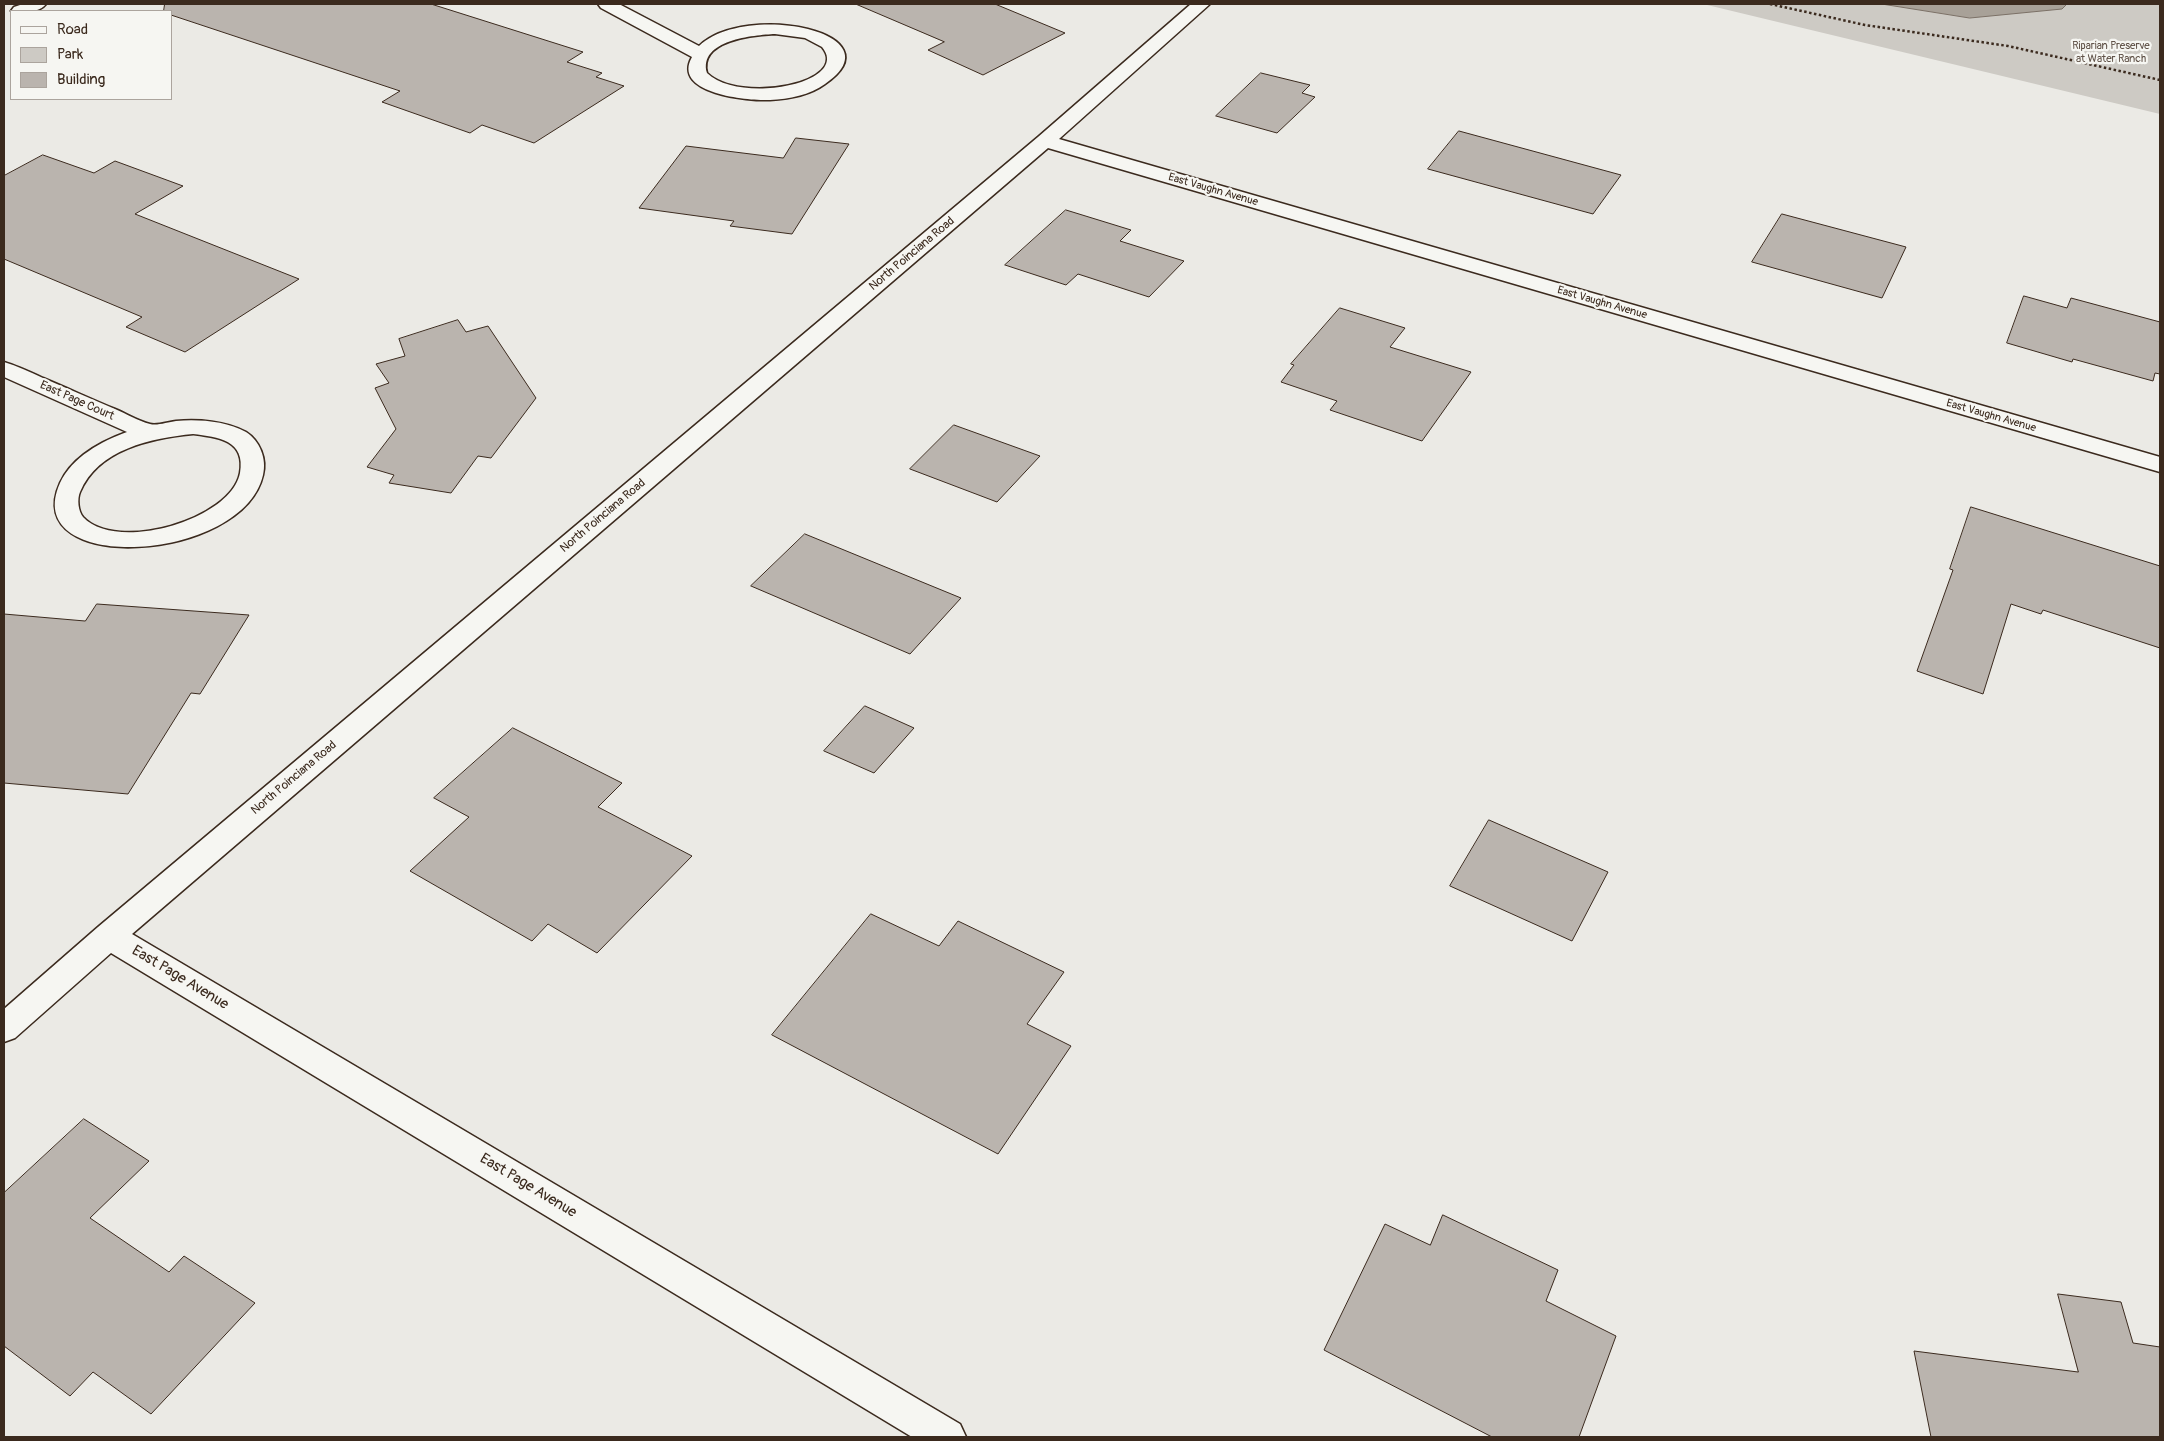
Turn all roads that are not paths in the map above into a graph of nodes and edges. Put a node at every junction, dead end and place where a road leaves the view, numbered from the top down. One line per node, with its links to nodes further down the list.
1 (37, 4): 4 (street)
2 (607, 4): 5 (street)
3 (1201, 4): 6 (street, North Poinciana Road)
4 (22, 10)
5 (700, 54): 5 (street)
6 (1044, 141): 9 (street, East Vaughn Avenue); 10 (street, North Poinciana Road)
7 (4, 369): 8 (street, East Page Court)
8 (150, 433): 8 (street)
9 (2160, 466)
10 (109, 936): 11 (street, North Poinciana Road); 12 (street, East Page Avenue)
11 (4, 1028)
12 (947, 1437)

